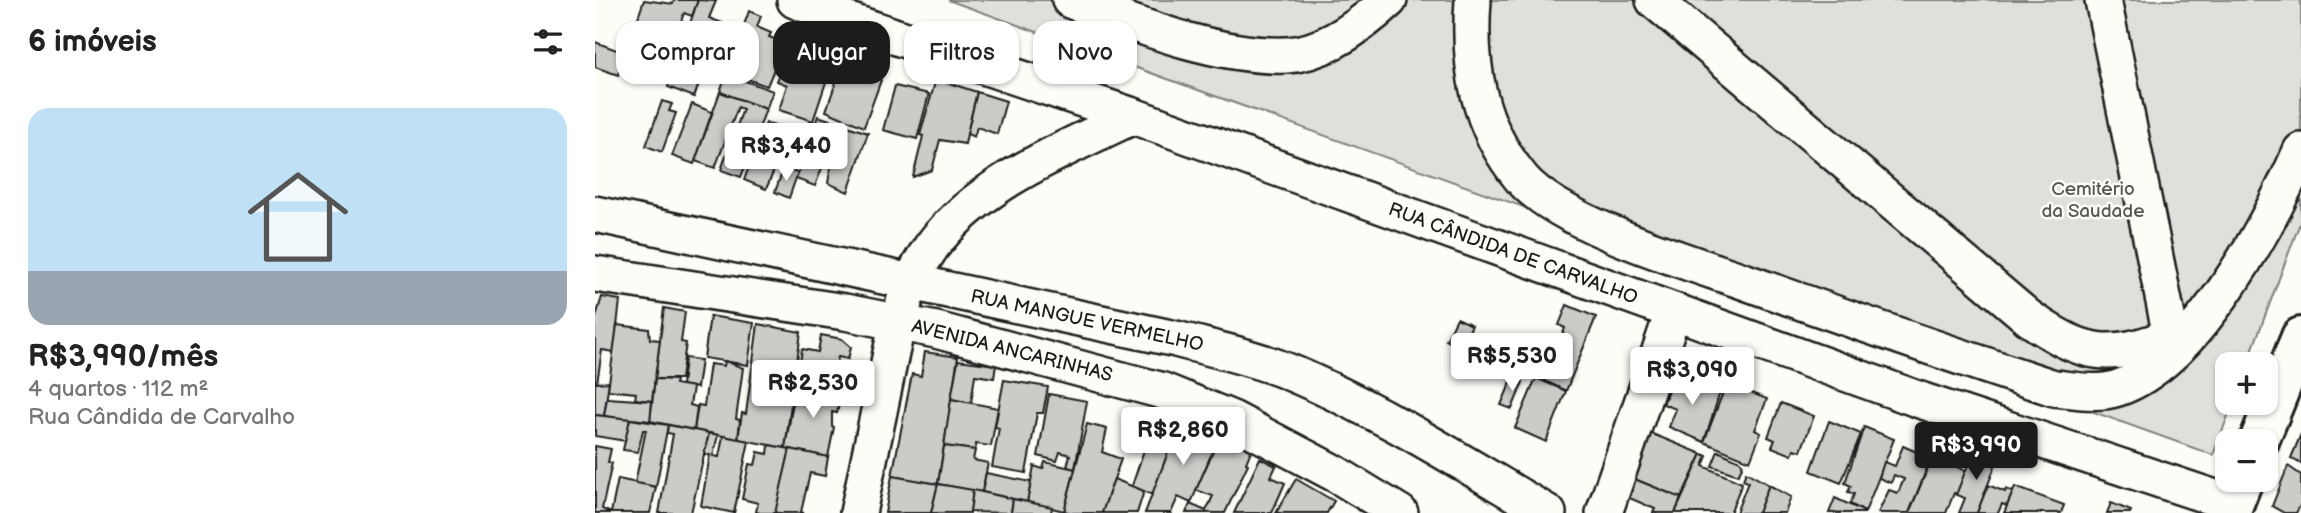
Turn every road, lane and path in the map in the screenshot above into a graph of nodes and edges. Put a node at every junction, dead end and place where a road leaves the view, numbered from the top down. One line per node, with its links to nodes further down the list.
1 (795, 0): 7 (street, RUA CÂNDIDA DE CARVALHO)
2 (1070, 0): 3 (street)
3 (1389, 0)
4 (1473, 0): 17 (street)
5 (1654, 0): 17 (street)
6 (2103, 0): 17 (street)
7 (1133, 116): 13 (street); 14 (street, RUA CÂNDIDA DE CARVALHO)
8 (2301, 151): 17 (street)
9 (595, 214): 10 (street, RUA MANGUE VERMELHO)
10 (656, 228): 12 (street); 13 (street, RUA MANGUE VERMELHO)
11 (595, 274): 12 (street, AVENIDA ANCARINHAS)
12 (642, 283): 15 (street, AVENIDA ANCARINHAS)
13 (911, 283): 15 (street); 22 (street, RUA MANGUE VERMELHO)
14 (1673, 313): 19 (street, RUA CÂNDIDA DE CARVALHO); 23 (street)
15 (898, 322): 20 (street); 21 (street, AVENIDA ANCARINHAS)
16 (2301, 337): 18 (main road)
17 (2173, 343)
18 (2264, 429)
19 (2235, 499)
20 (858, 513)
21 (1400, 513)
22 (1548, 513)
23 (1604, 513)

